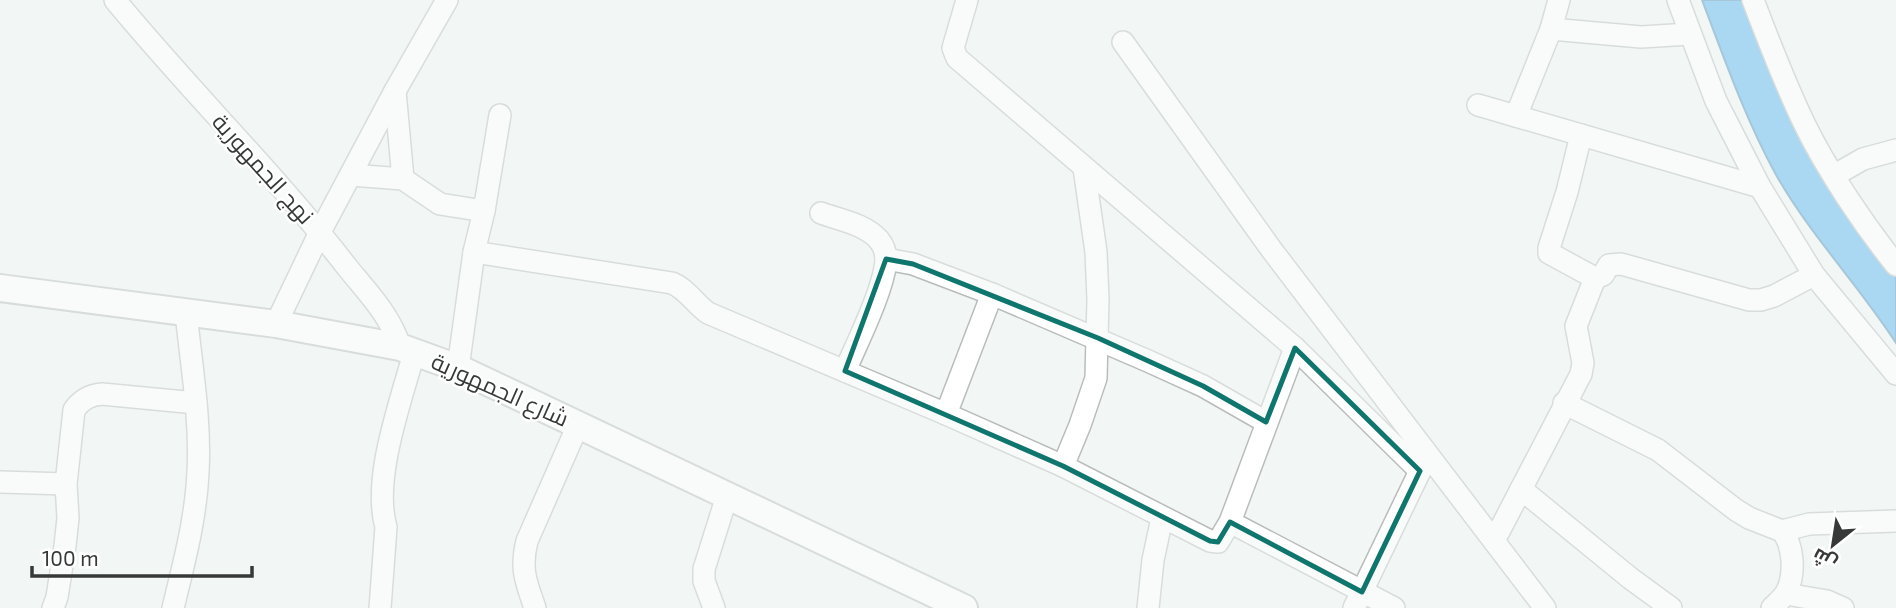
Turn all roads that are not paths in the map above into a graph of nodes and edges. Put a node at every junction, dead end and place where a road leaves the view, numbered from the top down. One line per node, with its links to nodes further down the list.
1 (115, 0): 23 (street, نهج الجمهورية)
2 (447, 0): 10 (street)
3 (967, 0): 16 (street)
4 (1559, 0): 7 (street)
5 (1678, 0): 8 (street)
6 (1753, 0): 18 (street)
7 (1551, 29): 8 (street); 13 (street)
8 (1690, 34): 20 (street)
9 (1123, 42): 44 (street)
10 (395, 91): 17 (street); 19 (street)
11 (1478, 104): 13 (street)
12 (500, 115): 21 (street)
13 (1516, 116): 14 (street)
14 (1581, 135): 20 (street); 28 (street)
15 (1896, 150): 18 (street)
16 (1084, 167): 33 (street); 34 (street)
17 (351, 175): 19 (street); 23 (street)
18 (1835, 175): 26 (street)
19 (403, 179): 21 (street)
20 (1760, 187): 27 (street)
21 (484, 211): 24 (street)
22 (821, 213): 25 (street)
23 (320, 232): 32 (street); 35 (street, نهج الجمهورية)
24 (474, 252): 36 (street); 37 (street)
25 (886, 259): 30 (street); 37 (street)
26 (1896, 265)
27 (1814, 275): 28 (street); 38 (street)
28 (1595, 278): 40 (street)
29 (0, 288): 31 (main road, شارع الجمهورية)
30 (992, 294): 33 (street); 41 (street)
31 (186, 312): 32 (main road, شارع الجمهورية); 39 (street)
32 (276, 324): 35 (main road, شارع الجمهورية)
33 (1097, 338): 42 (street); 45 (street)
34 (1295, 348): 42 (street); 44 (street)
35 (407, 350): 36 (main road, شارع الجمهورية); 59 (street)
36 (458, 368): 43 (main road, شارع الجمهورية)
37 (845, 371): 41 (street)
38 (1896, 374)
39 (196, 403): 47 (street); 58 (street)
40 (1564, 403): 48 (street); 53 (street)
41 (946, 414): 45 (street)
42 (1266, 422): 52 (street)
43 (578, 425): 49 (main road, شارع الجمهورية); 60 (street)
44 (1422, 461): 54 (street); 55 (street)
45 (1063, 466): 50 (street)
46 (0, 482): 47 (street)
47 (66, 484): 57 (street)
48 (1521, 489): 54 (street); 66 (street)
49 (727, 496): 61 (street); 62 (main road, شارع الجمهورية)
50 (1162, 518): 52 (street); 63 (street)
51 (1896, 521): 53 (street)
52 (1230, 522): 55 (street)
53 (1782, 531): 56 (street)
54 (1494, 541): 65 (street)
55 (1358, 600): 64 (street)
56 (1779, 601): 67 (street)
57 (53, 608)
58 (173, 608)
59 (380, 608)
60 (535, 608)
61 (714, 608)
62 (964, 608)
63 (1148, 608)
64 (1394, 608)
65 (1545, 608)
66 (1671, 608)
67 (1843, 608)

